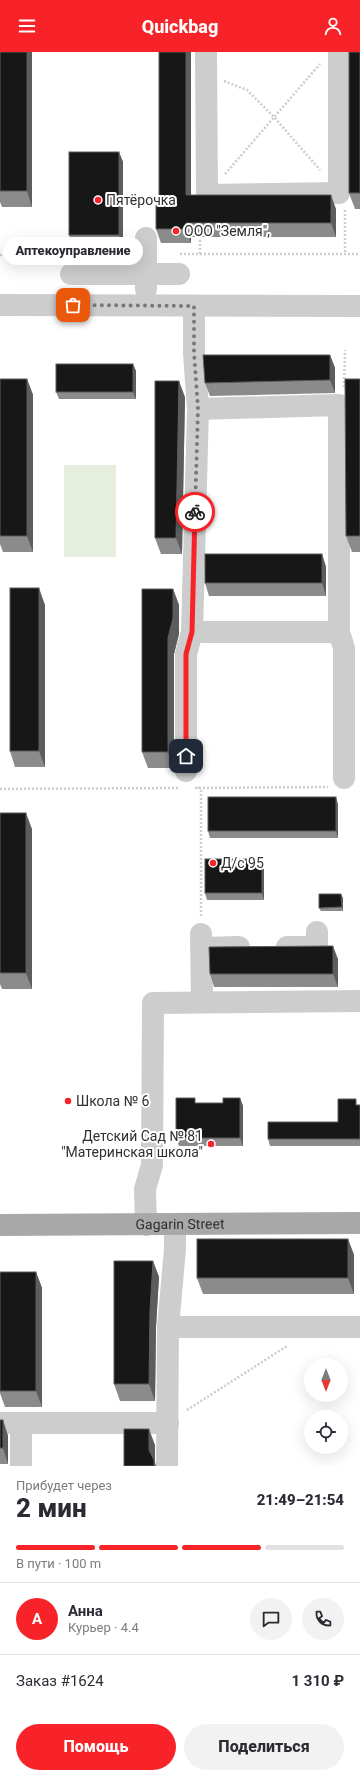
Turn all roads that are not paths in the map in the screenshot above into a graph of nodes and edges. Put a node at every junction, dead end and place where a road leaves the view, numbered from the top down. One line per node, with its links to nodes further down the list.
1 (206, 52): 2 (street)
2 (332, 55)
3 (146, 238): 5 (street)
4 (70, 274): 5 (street)
5 (146, 274): 6 (street); 8 (street)
6 (179, 274)
7 (0, 305): 8 (street)
8 (145, 305): 9 (street)
9 (194, 306): 10 (street); 11 (street)
10 (360, 306)
11 (198, 409): 12 (street); 13 (street)
12 (192, 632): 13 (street); 14 (street)
13 (339, 632): 15 (street)
14 (186, 771)
15 (344, 778)
16 (317, 932): 18 (street)
17 (360, 1001): 18 (street)
18 (202, 1002): 21 (street)
19 (360, 1223): 22 (main road, Gagarin Street)
20 (0, 1225): 21 (main road, Gagarin Street)
21 (146, 1225): 22 (main road, Gagarin Street)
22 (175, 1225): 23 (street)
23 (168, 1327): 24 (street); 26 (street)
24 (360, 1327)
25 (11, 1422): 26 (street); 27 (street)
26 (168, 1422): 28 (street)
27 (21, 1466)
28 (167, 1466)

